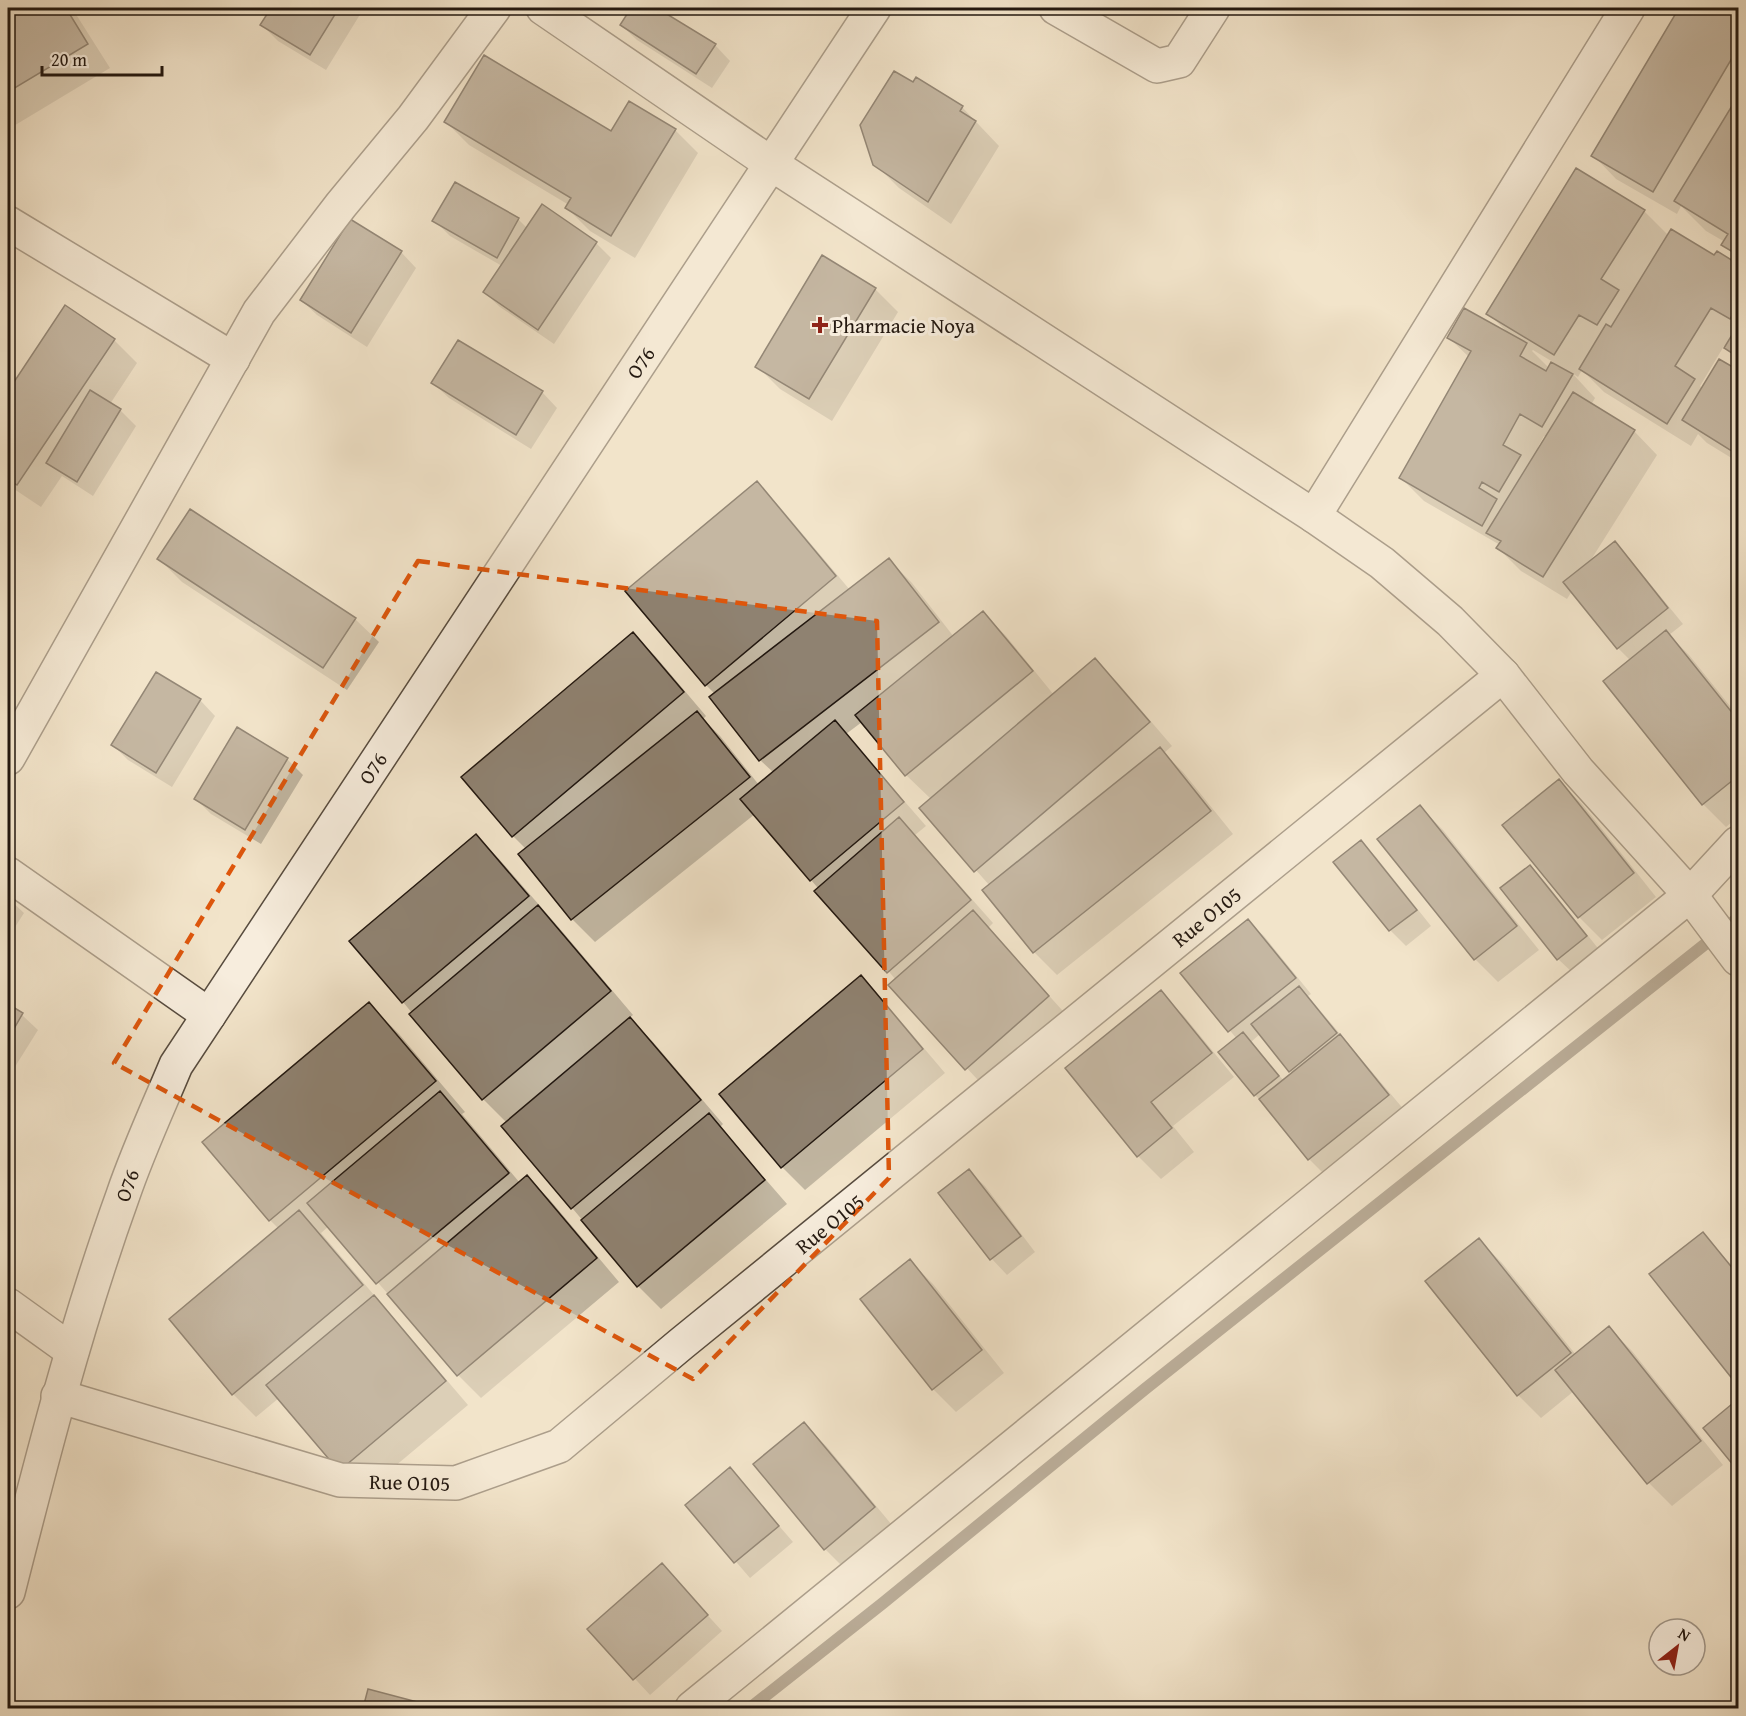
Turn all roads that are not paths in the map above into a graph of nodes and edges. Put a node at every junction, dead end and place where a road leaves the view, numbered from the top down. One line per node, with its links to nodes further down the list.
1 (494, 8): 9 (street)
2 (543, 8): 7 (street)
3 (874, 8): 7 (street, O76)
4 (1056, 8): 5 (street)
5 (1213, 8)
6 (1628, 8): 10 (street)
7 (770, 163): 10 (street); 17 (street, O76)
8 (8, 223): 9 (street)
9 (233, 358): 12 (street)
10 (1314, 516): 11 (street)
11 (1503, 675): 15 (street); 20 (street, Rue O105)
12 (8, 754)
13 (1738, 843): 15 (street)
14 (8, 874): 17 (street)
15 (1690, 895): 16 (street); 22 (street)
16 (1738, 958)
17 (209, 1015): 19 (street, O76)
18 (8, 1305): 19 (street)
19 (72, 1351): 20 (street, O76)
20 (58, 1396): 21 (street, O76)
21 (8, 1592)
22 (692, 1708)

